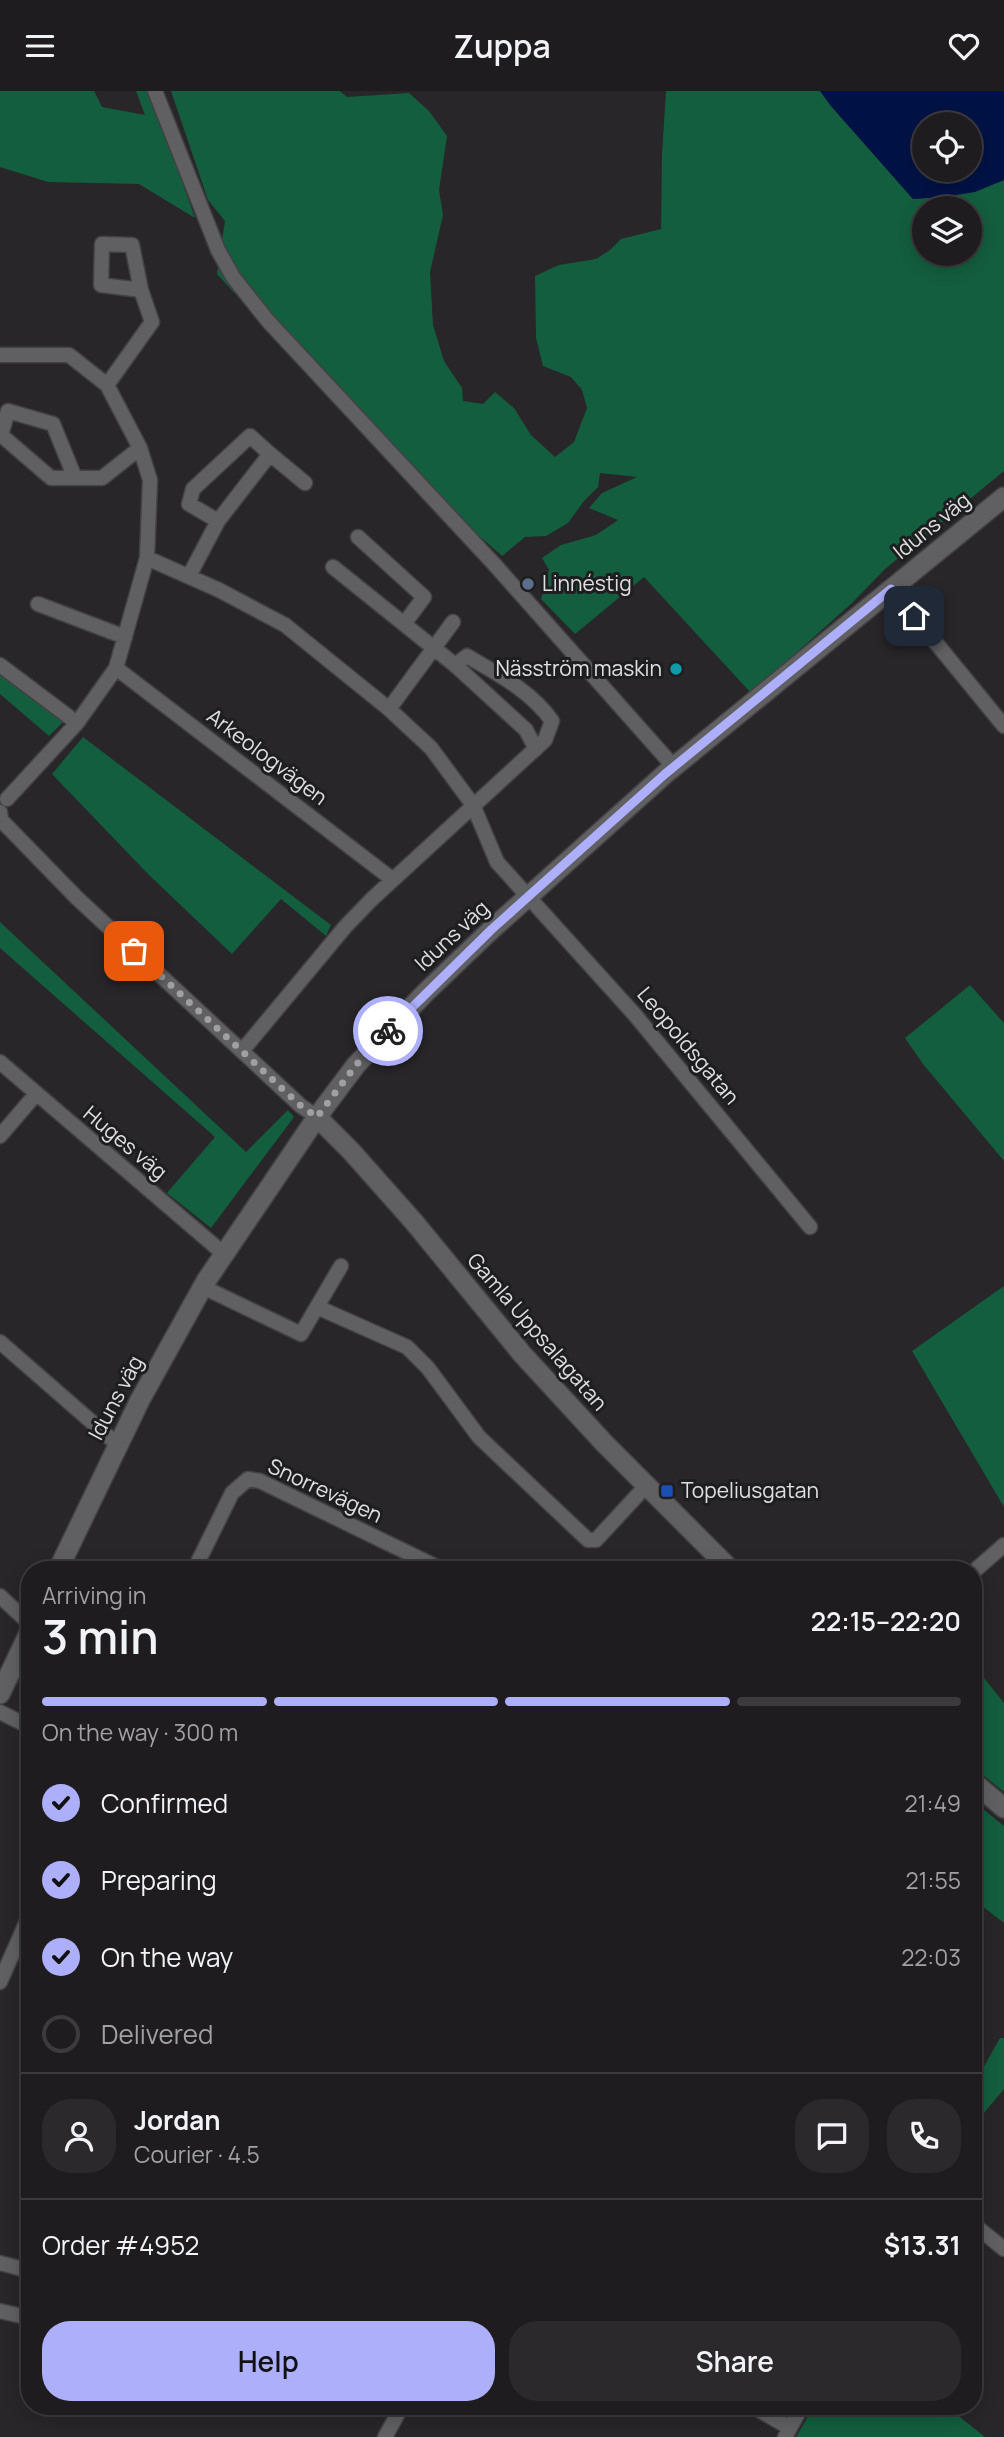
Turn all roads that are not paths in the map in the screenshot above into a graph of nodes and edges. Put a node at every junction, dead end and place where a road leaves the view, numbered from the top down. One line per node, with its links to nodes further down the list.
1 (155, 91): 28 (street)
2 (141, 290): 4 (street)
3 (0, 355): 4 (street)
4 (107, 385): 5 (street)
5 (140, 448): 7 (street); 12 (street)
6 (270, 454): 8 (street); 10 (street); 10 (street)
7 (75, 478): 7 (street)
8 (305, 483)
9 (1004, 497): 15 (street, Iduns väg)
10 (218, 521): 14 (street)
11 (358, 537): 18 (street)
12 (147, 558): 14 (street, Leopoldsgatan); 19 (street)
13 (333, 567): 18 (street)
14 (189, 576): 24 (street, Leopoldsgatan)
15 (891, 589): 26 (street); 28 (street, Iduns väg)
16 (38, 604): 19 (street)
17 (453, 622): 20 (street)
18 (404, 624): 20 (street)
19 (125, 637): 23 (street)
20 (433, 649): 22 (street); 24 (street)
21 (0, 665): 25 (street)
22 (455, 665): 27 (street); 27 (street)
23 (116, 668): 25 (street); 31 (street, Arkeologvägen)
24 (389, 709): 30 (street, Leopoldsgatan)
25 (77, 723): 29 (street)
26 (1004, 726)
27 (536, 749): 30 (street)
28 (674, 767): 32 (street, Iduns väg)
29 (2, 803): 33 (street)
30 (473, 805): 31 (street); 32 (street, Leopoldsgatan)
31 (392, 879): 33 (street)
32 (528, 898): 36 (street, Iduns väg); 38 (street, Leopoldsgatan)
33 (242, 1051): 36 (street)
34 (0, 1062): 35 (street, Huges väg)
35 (36, 1094): 37 (street); 39 (street, Huges väg)
36 (317, 1117): 39 (street, Iduns väg); 45 (street, Gamla Uppsalagatan)
37 (0, 1136)
38 (810, 1227)
39 (224, 1254): 41 (street, Iduns väg)
40 (341, 1266): 42 (street)
41 (203, 1287): 42 (street); 44 (street, Iduns väg)
42 (317, 1307): 45 (street)
43 (0, 1342): 44 (street)
44 (117, 1444): 47 (street, Iduns väg)
45 (646, 1486): 50 (street, Gamla Uppsalagatan)
46 (1004, 1545): 51 (street)
47 (62, 1561)
48 (198, 1561): 49 (street, Snorrevägen)
49 (424, 1561)
50 (722, 1561)
51 (982, 1563)
52 (0, 1596): 53 (street)
53 (21, 1616)
54 (21, 1650): 55 (street)
55 (0, 1694)
56 (0, 1712): 57 (street)
57 (21, 1722)
58 (982, 1790): 59 (street)
59 (1004, 1808)
60 (21, 1935): 61 (street)
61 (0, 1982)
62 (982, 2231): 63 (street)
63 (1004, 2249)
64 (0, 2263): 65 (street)
65 (21, 2269)
66 (0, 2311): 67 (street)
67 (21, 2316)
68 (397, 2415): 72 (street)
69 (764, 2415): 71 (street)
70 (797, 2415): 71 (street)
71 (788, 2432)
72 (385, 2437)

